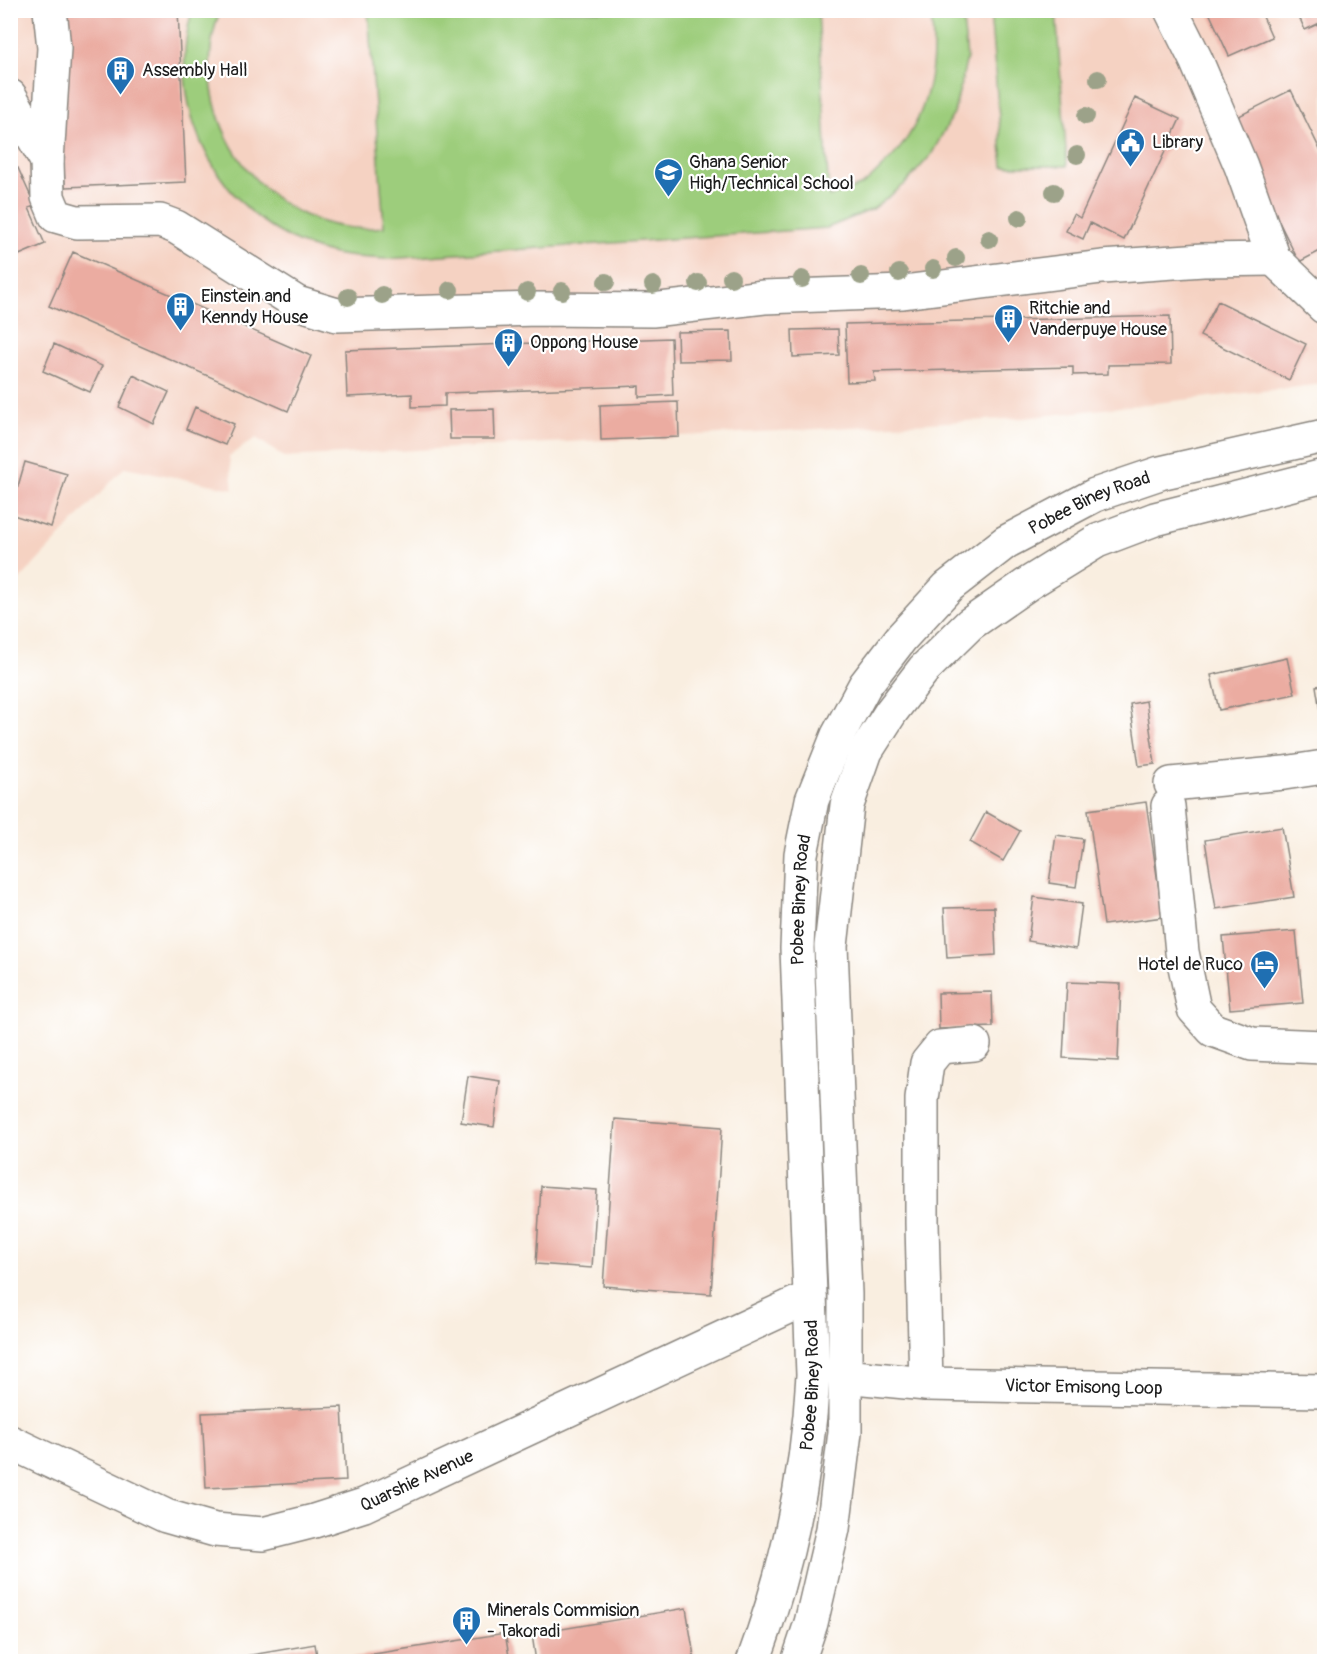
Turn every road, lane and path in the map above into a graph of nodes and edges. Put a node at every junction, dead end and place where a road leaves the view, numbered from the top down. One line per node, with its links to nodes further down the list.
1 (50, 10): 4 (street)
2 (1172, 10): 5 (street)
3 (10, 96): 4 (street)
4 (47, 161): 5 (street)
5 (1274, 259): 6 (street)
6 (1324, 307)
7 (1324, 436): 12 (street, Pobee Biney Road)
8 (1324, 476): 13 (street, Pobee Biney Road)
9 (1324, 767): 11 (street)
10 (974, 1044): 14 (street)
11 (1324, 1047)
12 (810, 1298): 16 (street, Quarshie Avenue); 17 (street, Pobee Biney Road)
13 (844, 1376): 14 (street, Victor Emisong Loop); 18 (street, Pobee Biney Road)
14 (926, 1384): 15 (street, Victor Emisong Loop)
15 (1324, 1391)
16 (10, 1442)
17 (753, 1662)
18 (798, 1662)

